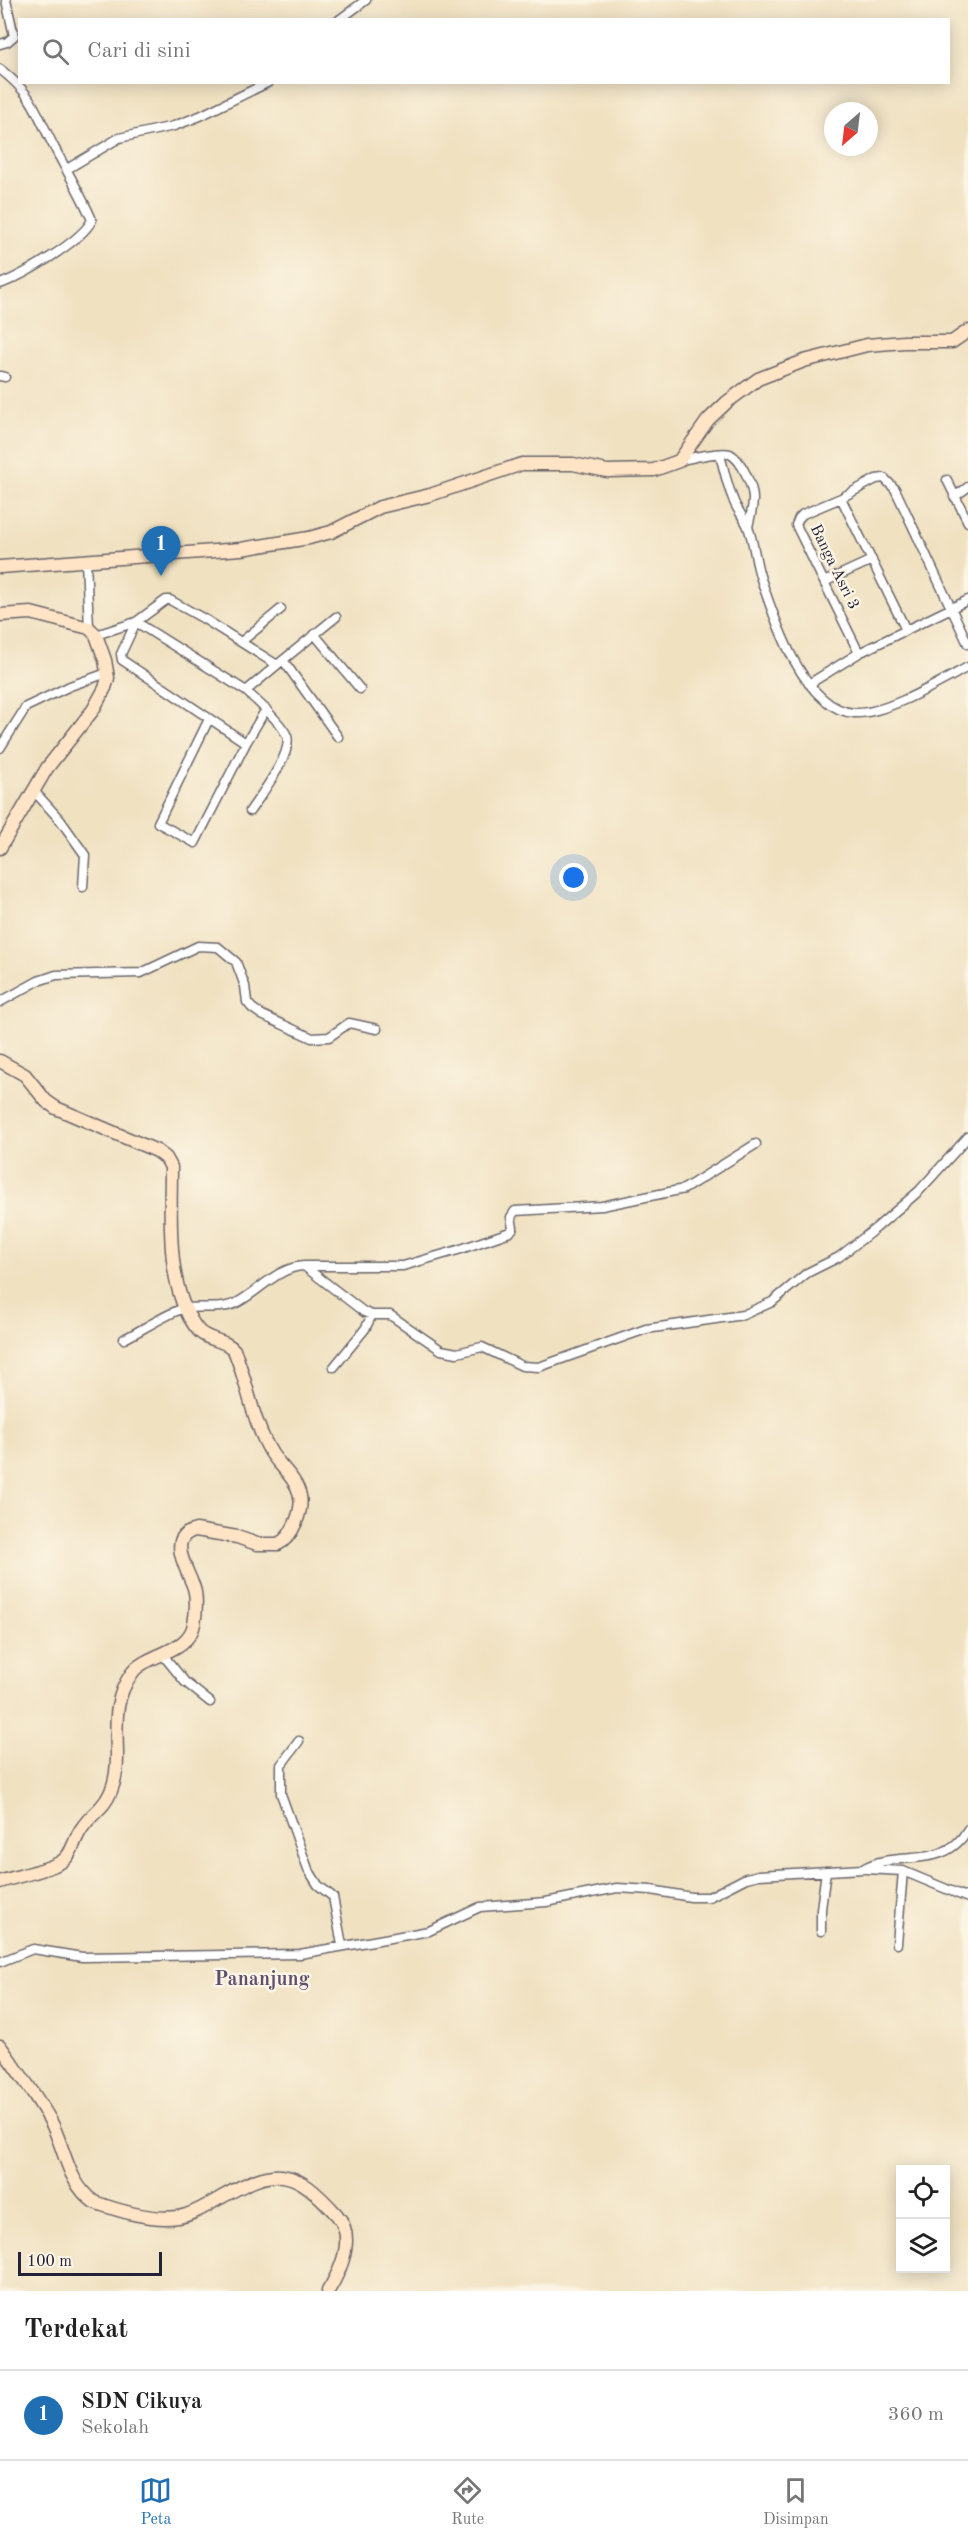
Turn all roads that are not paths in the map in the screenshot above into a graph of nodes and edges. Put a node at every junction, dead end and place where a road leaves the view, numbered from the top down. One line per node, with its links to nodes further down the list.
1 (6, 0): 4 (street)
2 (366, 0): 3 (street)
3 (342, 18)
4 (0, 44)
5 (0, 69): 7 (street)
6 (265, 84): 7 (street)
7 (67, 170): 8 (street)
8 (0, 284)
9 (968, 331): 11 (street)
10 (720, 455): 11 (street); 17 (street); 17 (street)
11 (679, 461): 19 (street)
12 (946, 480): 14 (street)
13 (968, 487): 14 (street)
14 (954, 497): 16 (street)
15 (842, 498): 18 (street); 21 (street, Banga Asri 3); 24 (street, Banga Asri 3)
16 (968, 522)
17 (748, 527): 37 (street)
18 (872, 560): 21 (street); 28 (street)
19 (86, 561): 20 (street); 29 (street)
20 (0, 567)
21 (824, 582): 33 (street, Banga Asri 3)
22 (968, 600): 24 (street)
23 (281, 609): 31 (street)
24 (952, 609): 28 (street); 32 (street)
25 (0, 615): 29 (street)
26 (336, 617): 30 (street)
27 (136, 622): 29 (street); 31 (street); 39 (street); 41 (street)
28 (906, 630): 33 (street)
29 (93, 631): 36 (street)
30 (315, 635): 34 (street); 38 (street)
31 (241, 642): 34 (street)
32 (968, 644)
33 (859, 653): 37 (street)
34 (280, 663): 39 (street); 42 (street)
35 (968, 668): 37 (street)
36 (107, 673): 44 (street); 45 (street)
37 (808, 684)
38 (360, 689)
39 (246, 691): 40 (street)
40 (266, 709): 43 (street); 46 (street)
41 (209, 719): 43 (street); 43 (street)
42 (338, 737)
43 (246, 743)
44 (0, 748)
45 (34, 791): 47 (street); 48 (street)
46 (250, 811)
47 (0, 848)
48 (83, 887)
49 (0, 1002): 50 (street)
50 (377, 1029)
51 (0, 1061): 55 (street)
52 (968, 1137): 56 (street)
53 (756, 1144): 54 (street)
54 (304, 1266): 55 (street); 56 (street)
55 (184, 1308): 57 (street); 59 (street)
56 (372, 1315): 58 (street)
57 (124, 1340)
58 (333, 1367)
59 (163, 1655): 60 (street); 66 (street)
60 (210, 1702)
61 (299, 1741): 70 (street)
62 (968, 1829): 63 (street)
63 (863, 1869): 64 (street); 65 (street)
64 (903, 1870): 67 (street); 69 (street)
65 (826, 1871): 68 (street); 70 (street)
66 (0, 1882)
67 (968, 1898)
68 (821, 1931)
69 (897, 1944)
70 (342, 1945): 71 (street)
71 (0, 1962)
72 (0, 2046): 73 (street)
73 (328, 2291)

